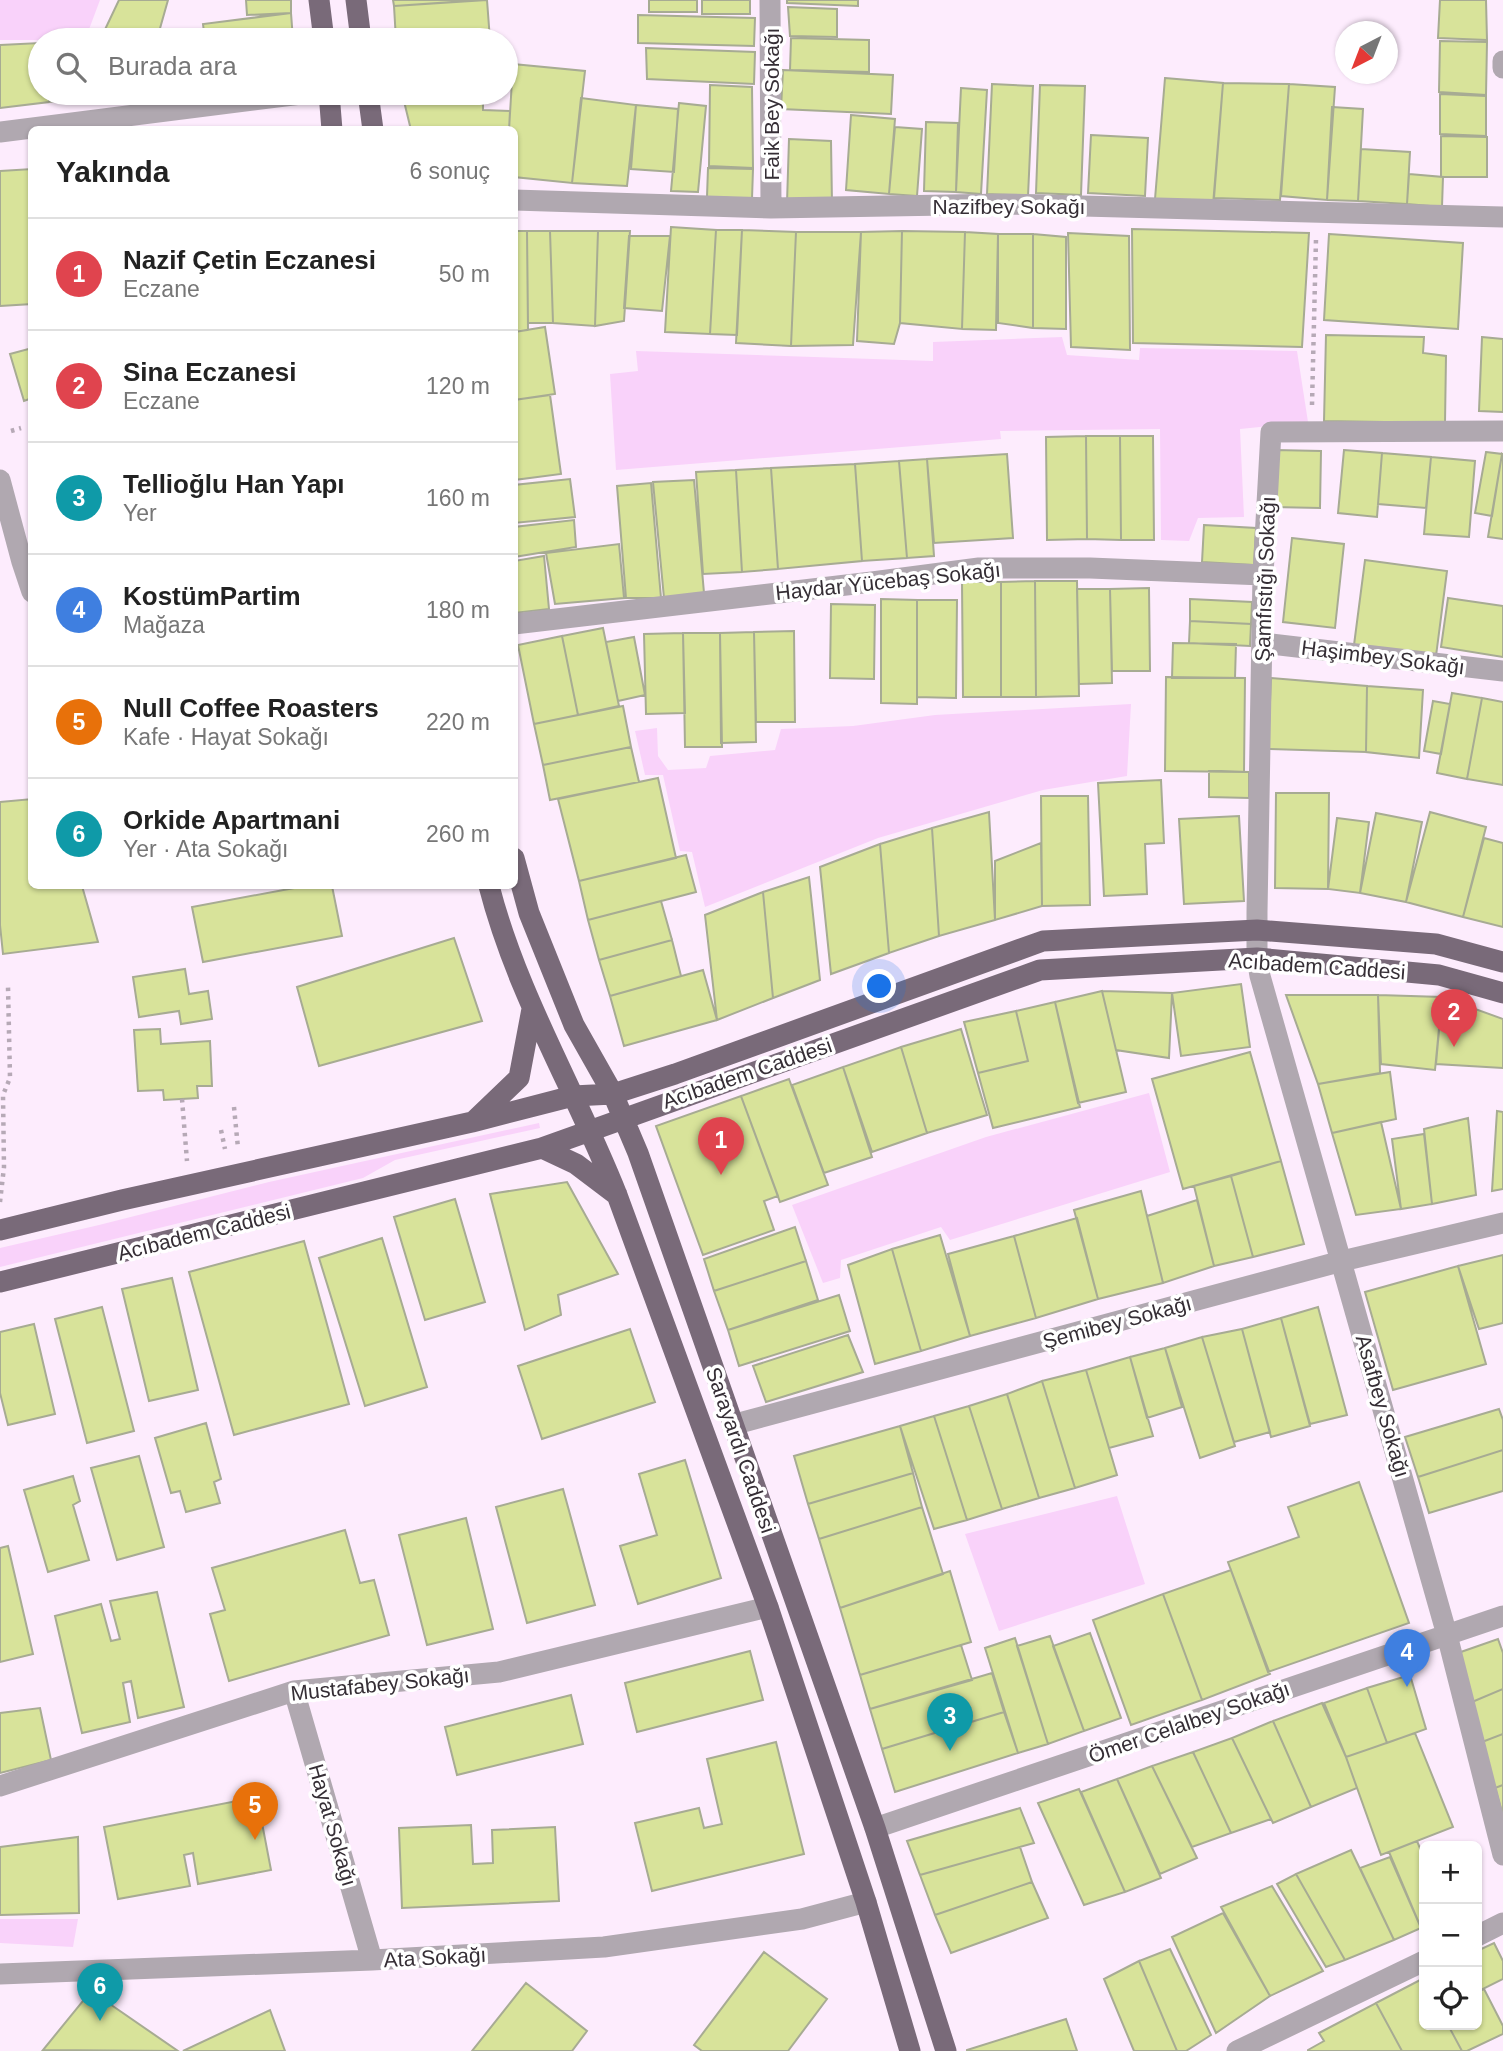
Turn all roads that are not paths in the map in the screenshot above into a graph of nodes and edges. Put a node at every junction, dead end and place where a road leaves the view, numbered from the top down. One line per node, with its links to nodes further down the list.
1 (319, 0): 4 (main road)
2 (356, 0): 5 (main road)
3 (770, 0): 17 (street, Faik Bey Sokağı)
4 (322, 28)
5 (360, 28)
6 (1503, 61): 7 (street)
7 (1503, 68)
8 (214, 105): 11 (street)
9 (330, 105): 12 (main road)
10 (370, 105): 13 (main road)
11 (48, 126)
12 (332, 126)
13 (372, 126)
14 (28, 128): 15 (street)
15 (0, 132)
16 (518, 200): 17 (street, Nazifbey Sokağı)
17 (771, 208): 18 (street, Nazifbey Sokağı)
18 (1503, 218)
19 (1503, 431): 22 (street, Şamfıstığı Sokağı)
20 (0, 480): 21 (street)
21 (9, 546): 23 (street)
22 (1263, 575): 24 (street, Haydar Yücebaş Sokağı); 25 (street, Şamfıstığı Sokağı)
23 (28, 584)
24 (518, 624)
25 (1263, 643): 26 (street, Haşimbey Sokağı); 29 (street, Şamfıstığı Sokağı)
26 (1503, 671)
27 (518, 873): 34 (main road, Sarayardı Caddesi)
28 (490, 889): 33 (main road, Sarayardı Caddesi)
29 (1257, 930): 30 (street, Şamfıstığı Sokağı); 31 (main road, Acıbadem Caddesi); 34 (main road, Acıbadem Caddesi)
30 (1257, 958): 32 (main road, Acıbadem Caddesi); 36 (main road, Acıbadem Caddesi); 43 (street, Asafbey Sokağı)
31 (1503, 962)
32 (1503, 993)
33 (532, 1009): 35 (main road, Sarayardı Caddesi); 37 (main road)
34 (613, 1094): 35 (main road, Acıbadem Caddesi); 36 (main road, Sarayardı Caddesi)
35 (573, 1096): 37 (main road, Acıbadem Caddesi); 38 (main road, Sarayardı Caddesi)
36 (624, 1118): 38 (main road, Acıbadem Caddesi); 45 (main road, Sarayardı Caddesi)
37 (472, 1122): 42 (main road, Acıbadem Caddesi)
38 (588, 1130): 39 (main road, Acıbadem Caddesi); 40 (main road, Sarayardı Caddesi)
39 (542, 1148): 40 (main road); 44 (main road, Acıbadem Caddesi)
40 (617, 1195): 46 (main road, Sarayardı Caddesi)
41 (1503, 1223): 43 (street, Şemibey Sokağı)
42 (0, 1230)
43 (1342, 1261): 45 (street, Şemibey Sokağı); 48 (street, Asafbey Sokağı)
44 (0, 1282)
45 (732, 1425): 51 (main road, Sarayardı Caddesi)
46 (768, 1607): 49 (street, Mustafabey Sokağı); 53 (main road, Sarayardı Caddesi)
47 (1503, 1616): 48 (street, Ömer Celalbey Sokağı)
48 (1447, 1636): 51 (street, Ömer Celalbey Sokağı); 52 (street, Asafbey Sokağı)
49 (294, 1690): 50 (street, Mustafabey Sokağı); 56 (street, Hayat Sokağı)
50 (0, 1786)
51 (875, 1828): 60 (main road, Sarayardı Caddesi)
52 (1503, 1855)
53 (866, 1902): 56 (street, Ata Sokağı); 59 (main road, Sarayardı Caddesi)
54 (1503, 1923): 55 (street)
55 (1482, 1934)
56 (372, 1960): 58 (street, Ata Sokağı)
57 (1419, 1963): 61 (street)
58 (0, 1974)
59 (910, 2051)
60 (946, 2051)
61 (1237, 2051)

